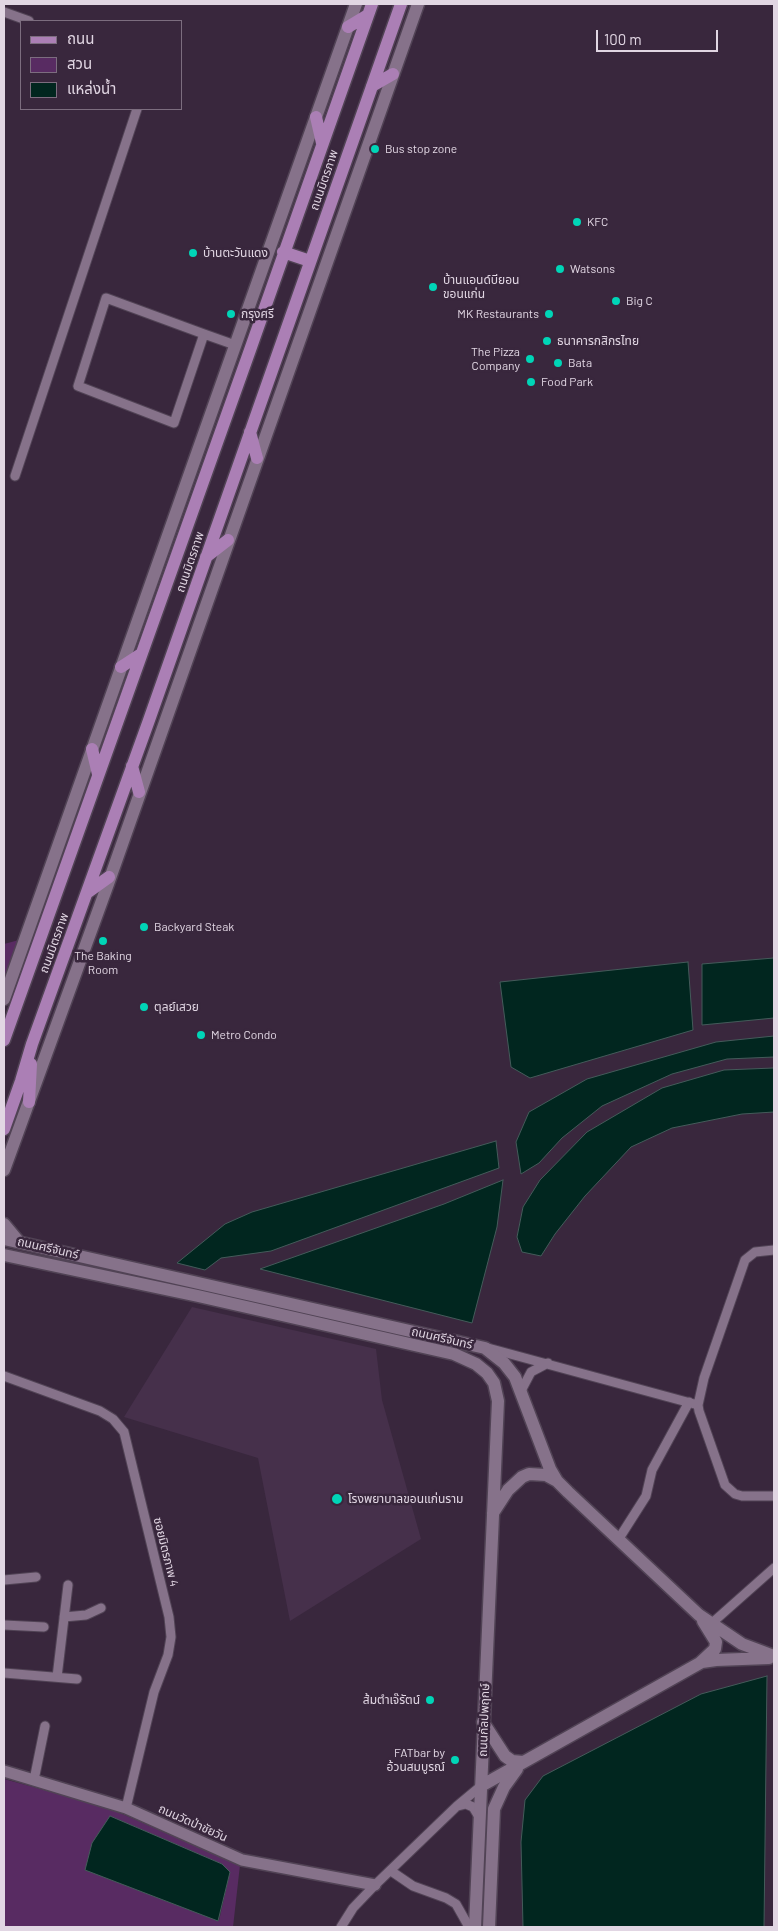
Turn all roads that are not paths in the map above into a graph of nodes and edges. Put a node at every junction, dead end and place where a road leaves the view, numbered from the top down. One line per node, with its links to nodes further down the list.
1 (356, 4): 7 (main road)
2 (401, 4): 9 (main road, ถนนมิตรภาพ)
3 (418, 4): 8 (main road)
4 (370, 9): 7 (main road); 12 (main road, ถนนมิตรภาพ)
5 (4, 12): 6 (street)
6 (26, 20)
7 (348, 27): 11 (main road)
8 (393, 74): 9 (main road); 18 (main road)
9 (372, 86): 14 (main road, ถนนมิตรภาพ)
10 (137, 110): 19 (street)
11 (316, 117): 12 (main road); 16 (main road)
12 (322, 143): 13 (main road, ถนนมิตรภาพ)
13 (283, 252): 14 (main road); 22 (main road, ถนนมิตรภาพ)
14 (310, 262): 17 (main road, ถนนมิตรภาพ)
15 (204, 334): 15 (street); 16 (street)
16 (235, 345): 23 (main road)
17 (250, 432): 18 (main road); 21 (main road, ถนนมิตรภาพ)
18 (257, 458): 20 (main road)
19 (15, 476)
20 (228, 540): 21 (main road); 27 (main road)
21 (206, 558): 25 (main road, ถนนมิตรภาพ)
22 (141, 654): 23 (main road); 26 (main road, ถนนมิตรภาพ)
23 (121, 667): 24 (main road)
24 (92, 749): 26 (main road); 30 (main road)
25 (132, 766): 27 (main road); 29 (main road, ถนนมิตรภาพ)
26 (98, 774): 31 (main road, ถนนมิตรภาพ)
27 (139, 792): 28 (main road)
28 (109, 877): 29 (main road); 33 (main road)
29 (88, 892): 32 (main road, ถนนมิตรภาพ)
30 (4, 999)
31 (4, 1039)
32 (32, 1044): 33 (main road); 34 (main road, ถนนมิตรภาพ)
33 (29, 1102): 35 (main road)
34 (4, 1129)
35 (4, 1170)
36 (4, 1224): 38 (main road)
37 (4, 1239): 38 (main road, ถนนศรีจันทร์)
38 (19, 1242): 41 (main road, ถนนศรีจันทร์)
39 (774, 1250): 47 (street)
40 (6, 1257): 43 (main road, ถนนศรีจันทร์)
41 (485, 1348): 42 (street); 45 (main road, ถนนศรีจันทร์)
42 (548, 1363): 45 (street); 46 (street)
43 (476, 1364): 50 (main road, ถนนกัลปพฤกษ์)
44 (4, 1376): 74 (street, ซอยมิตรภาพ 4)
45 (521, 1391): 48 (main road, ถนนศรีจันทร์)
46 (689, 1402): 47 (street); 51 (street)
47 (698, 1404): 49 (street)
48 (558, 1481): 50 (main road); 51 (main road, ถนนศรีจันทร์)
49 (774, 1496)
50 (493, 1513): 67 (main road, ถนนกัลปพฤกษ์)
51 (618, 1540): 57 (main road, ถนนศรีจันทร์)
52 (774, 1568): 59 (street)
53 (36, 1577): 54 (street)
54 (4, 1580)
55 (68, 1585): 58 (street)
56 (100, 1608): 58 (street)
57 (699, 1615): 59 (main road, ถนนศรีจันทร์); 63 (main road)
58 (64, 1617): 65 (street)
59 (712, 1623): 62 (main road, ถนนศรีจันทร์)
60 (4, 1625): 61 (street)
61 (44, 1627)
62 (774, 1657): 63 (main road)
63 (700, 1663): 69 (main road)
64 (4, 1673): 65 (street)
65 (57, 1677): 66 (street)
66 (76, 1679)
67 (484, 1722): 69 (main road); 72 (main road, ถนนกัลปพฤกษ์)
68 (45, 1726): 71 (street)
69 (523, 1762): 72 (main road); 79 (main road)
70 (4, 1771): 71 (street, ถนนวัดป่าชัยวัน)
71 (34, 1780): 74 (street, ถนนวัดป่าชัยวัน)
72 (481, 1786): 73 (street); 75 (main road, ถนนกัลปพฤกษ์)
73 (457, 1806): 75 (street); 76 (street)
74 (126, 1808): 78 (street, ถนนวัดป่าชัยวัน)
75 (479, 1817): 77 (main road, ถนนกัลปพฤกษ์)
76 (391, 1871): 78 (street); 81 (street)
77 (476, 1884): 79 (street); 82 (main road, ถนนกัลปพฤกษ์)
78 (376, 1885): 80 (street)
79 (491, 1885): 83 (main road)
80 (341, 1927)
81 (469, 1927)
82 (475, 1927)
83 (489, 1927)

